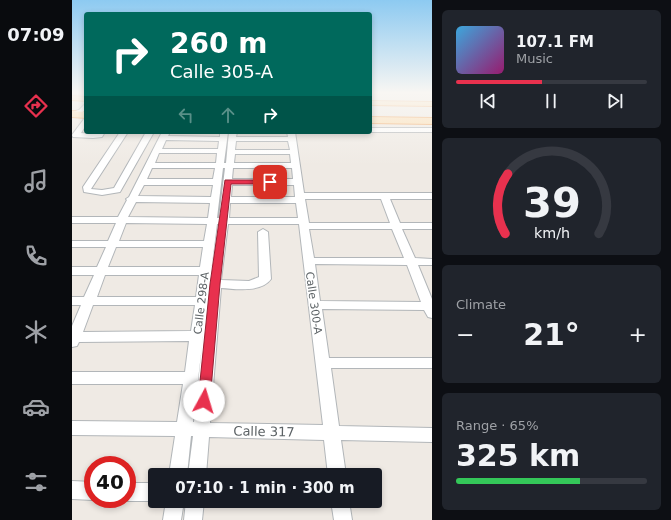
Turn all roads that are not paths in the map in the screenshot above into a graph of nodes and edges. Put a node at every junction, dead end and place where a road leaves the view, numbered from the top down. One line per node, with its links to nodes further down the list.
1 (80, 117): 6 (street)
2 (372, 120): 3 (main road)
3 (432, 122)
4 (372, 130): 5 (street)
5 (430, 133)
6 (100, 134)
7 (123, 134): 8 (street)
8 (149, 134)
9 (164, 135): 11 (street); 12 (street)
10 (291, 136): 11 (street); 13 (street, Calle 300-A)
11 (227, 141): 12 (street); 13 (street); 15 (street, Calle 298-A)
12 (156, 151): 14 (street)
13 (294, 152): 16 (street, Calle 300-A)
14 (149, 165): 15 (street); 17 (street)
15 (224, 166): 16 (street); 18 (street, Calle 298-A)
16 (296, 166): 19 (street, Calle 300-A)
17 (140, 182): 18 (street); 23 (street)
18 (222, 182): 19 (street); 24 (street, Calle 298-A)
19 (298, 182): 22 (street, Calle 300-A)
20 (384, 196): 21 (street); 22 (street); 29 (street)
21 (432, 196)
22 (300, 198): 24 (street); 28 (street, Calle 300-A)
23 (131, 199): 24 (street); 26 (street)
24 (221, 200): 27 (street, Calle 298-A)
25 (72, 220): 26 (street)
26 (122, 220): 27 (street); 33 (street)
27 (217, 220): 28 (street); 34 (street, Calle 298-A); 41 (street, Calle 298-A)
28 (303, 224): 29 (street); 35 (street, Calle 300-A)
29 (396, 226): 30 (street); 36 (street)
30 (432, 226)
31 (263, 232): 41 (street)
32 (72, 244): 33 (street)
33 (111, 244): 34 (street); 39 (street)
34 (208, 244): 40 (street, Calle 298-A)
35 (308, 261): 36 (street); 45 (street, Calle 300-A)
36 (411, 262): 37 (street); 46 (street)
37 (432, 262)
38 (72, 271): 39 (street)
39 (100, 271): 40 (street); 43 (street)
40 (205, 271): 44 (street, Calle 298-A)
41 (215, 284): 44 (street, Calle 298-A)
42 (72, 301): 43 (street)
43 (88, 301): 44 (street); 48 (street)
44 (207, 301): 47 (street, Calle 298-A); 55 (street, Calle 298-A)
45 (315, 305): 46 (street); 49 (street, Calle 300-A)
46 (431, 309)
47 (197, 336): 48 (street); 52 (street, Calle 298-A)
48 (73, 338)
49 (323, 363): 50 (street); 56 (street, Calle 300-A)
50 (432, 363)
51 (72, 378): 52 (street)
52 (191, 378): 54 (street, Calle 298-A)
53 (72, 428): 54 (street, Calle 317)
54 (184, 429): 55 (street, Calle 317); 58 (street, Calle 298-A)
55 (201, 429): 56 (street, Calle 317); 59 (street, Calle 298-A)
56 (330, 432): 57 (street, Calle 317); 60 (street, Calle 300-A)
57 (432, 435)
58 (179, 468)
59 (198, 468)
60 (336, 468)
61 (72, 490): 62 (street)
62 (84, 491)
63 (136, 492): 64 (street)
64 (148, 492)
65 (173, 508): 68 (street)
66 (194, 508): 69 (street)
67 (341, 508): 70 (street)
68 (172, 520)
69 (193, 520)
70 (343, 520)

